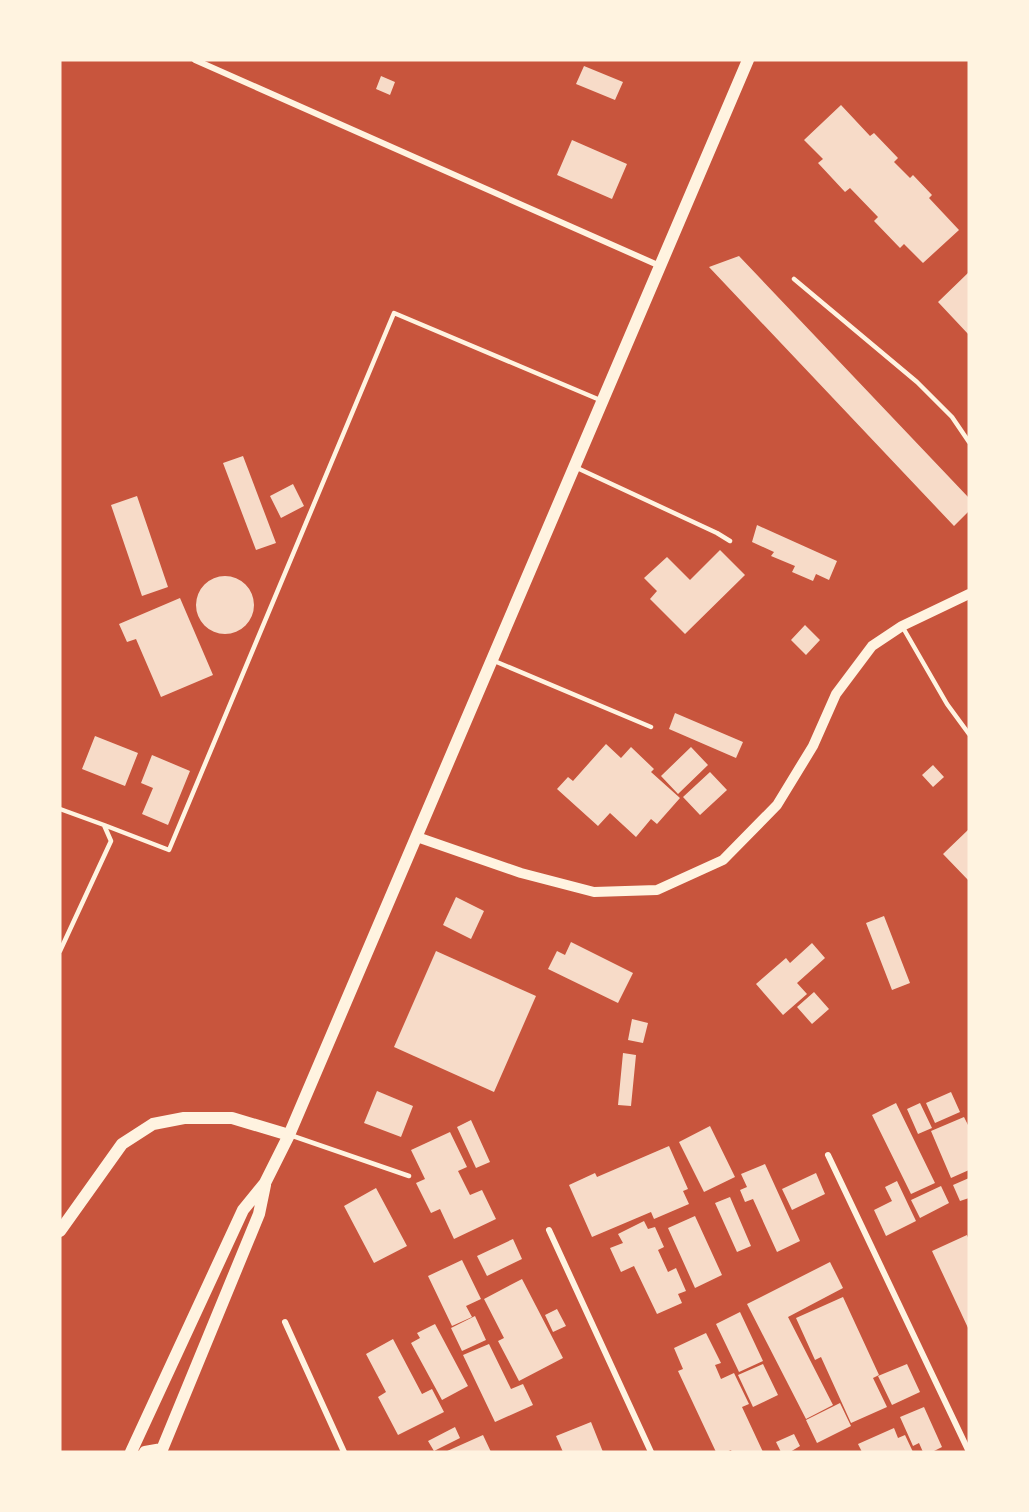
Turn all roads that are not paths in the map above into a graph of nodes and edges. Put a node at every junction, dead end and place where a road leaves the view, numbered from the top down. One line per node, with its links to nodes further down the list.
1 (195, 60): 3 (street)
2 (748, 60): 3 (main road)
3 (660, 266): 5 (main road)
4 (794, 279): 6 (lane)
5 (603, 401): 7 (main road); 15 (lane)
6 (969, 442)
7 (575, 467): 8 (lane); 11 (main road)
8 (730, 541)
9 (969, 594): 10 (street)
10 (902, 626): 13 (lane); 16 (street)
11 (492, 660): 12 (lane); 16 (main road)
12 (651, 727)
13 (969, 734)
14 (60, 809): 15 (lane)
15 (104, 825): 17 (lane)
16 (417, 837): 18 (main road)
17 (60, 951)
18 (289, 1135): 20 (lane); 21 (main road); 23 (main road)
19 (828, 1155): 30 (street)
20 (409, 1176)
21 (266, 1183): 25 (main road); 26 (main road)
22 (549, 1230): 29 (street)
23 (60, 1231)
24 (285, 1322): 28 (street)
25 (162, 1451): 27 (main road)
26 (131, 1452)
27 (145, 1452)
28 (344, 1452)
29 (651, 1452)
30 (969, 1452)

